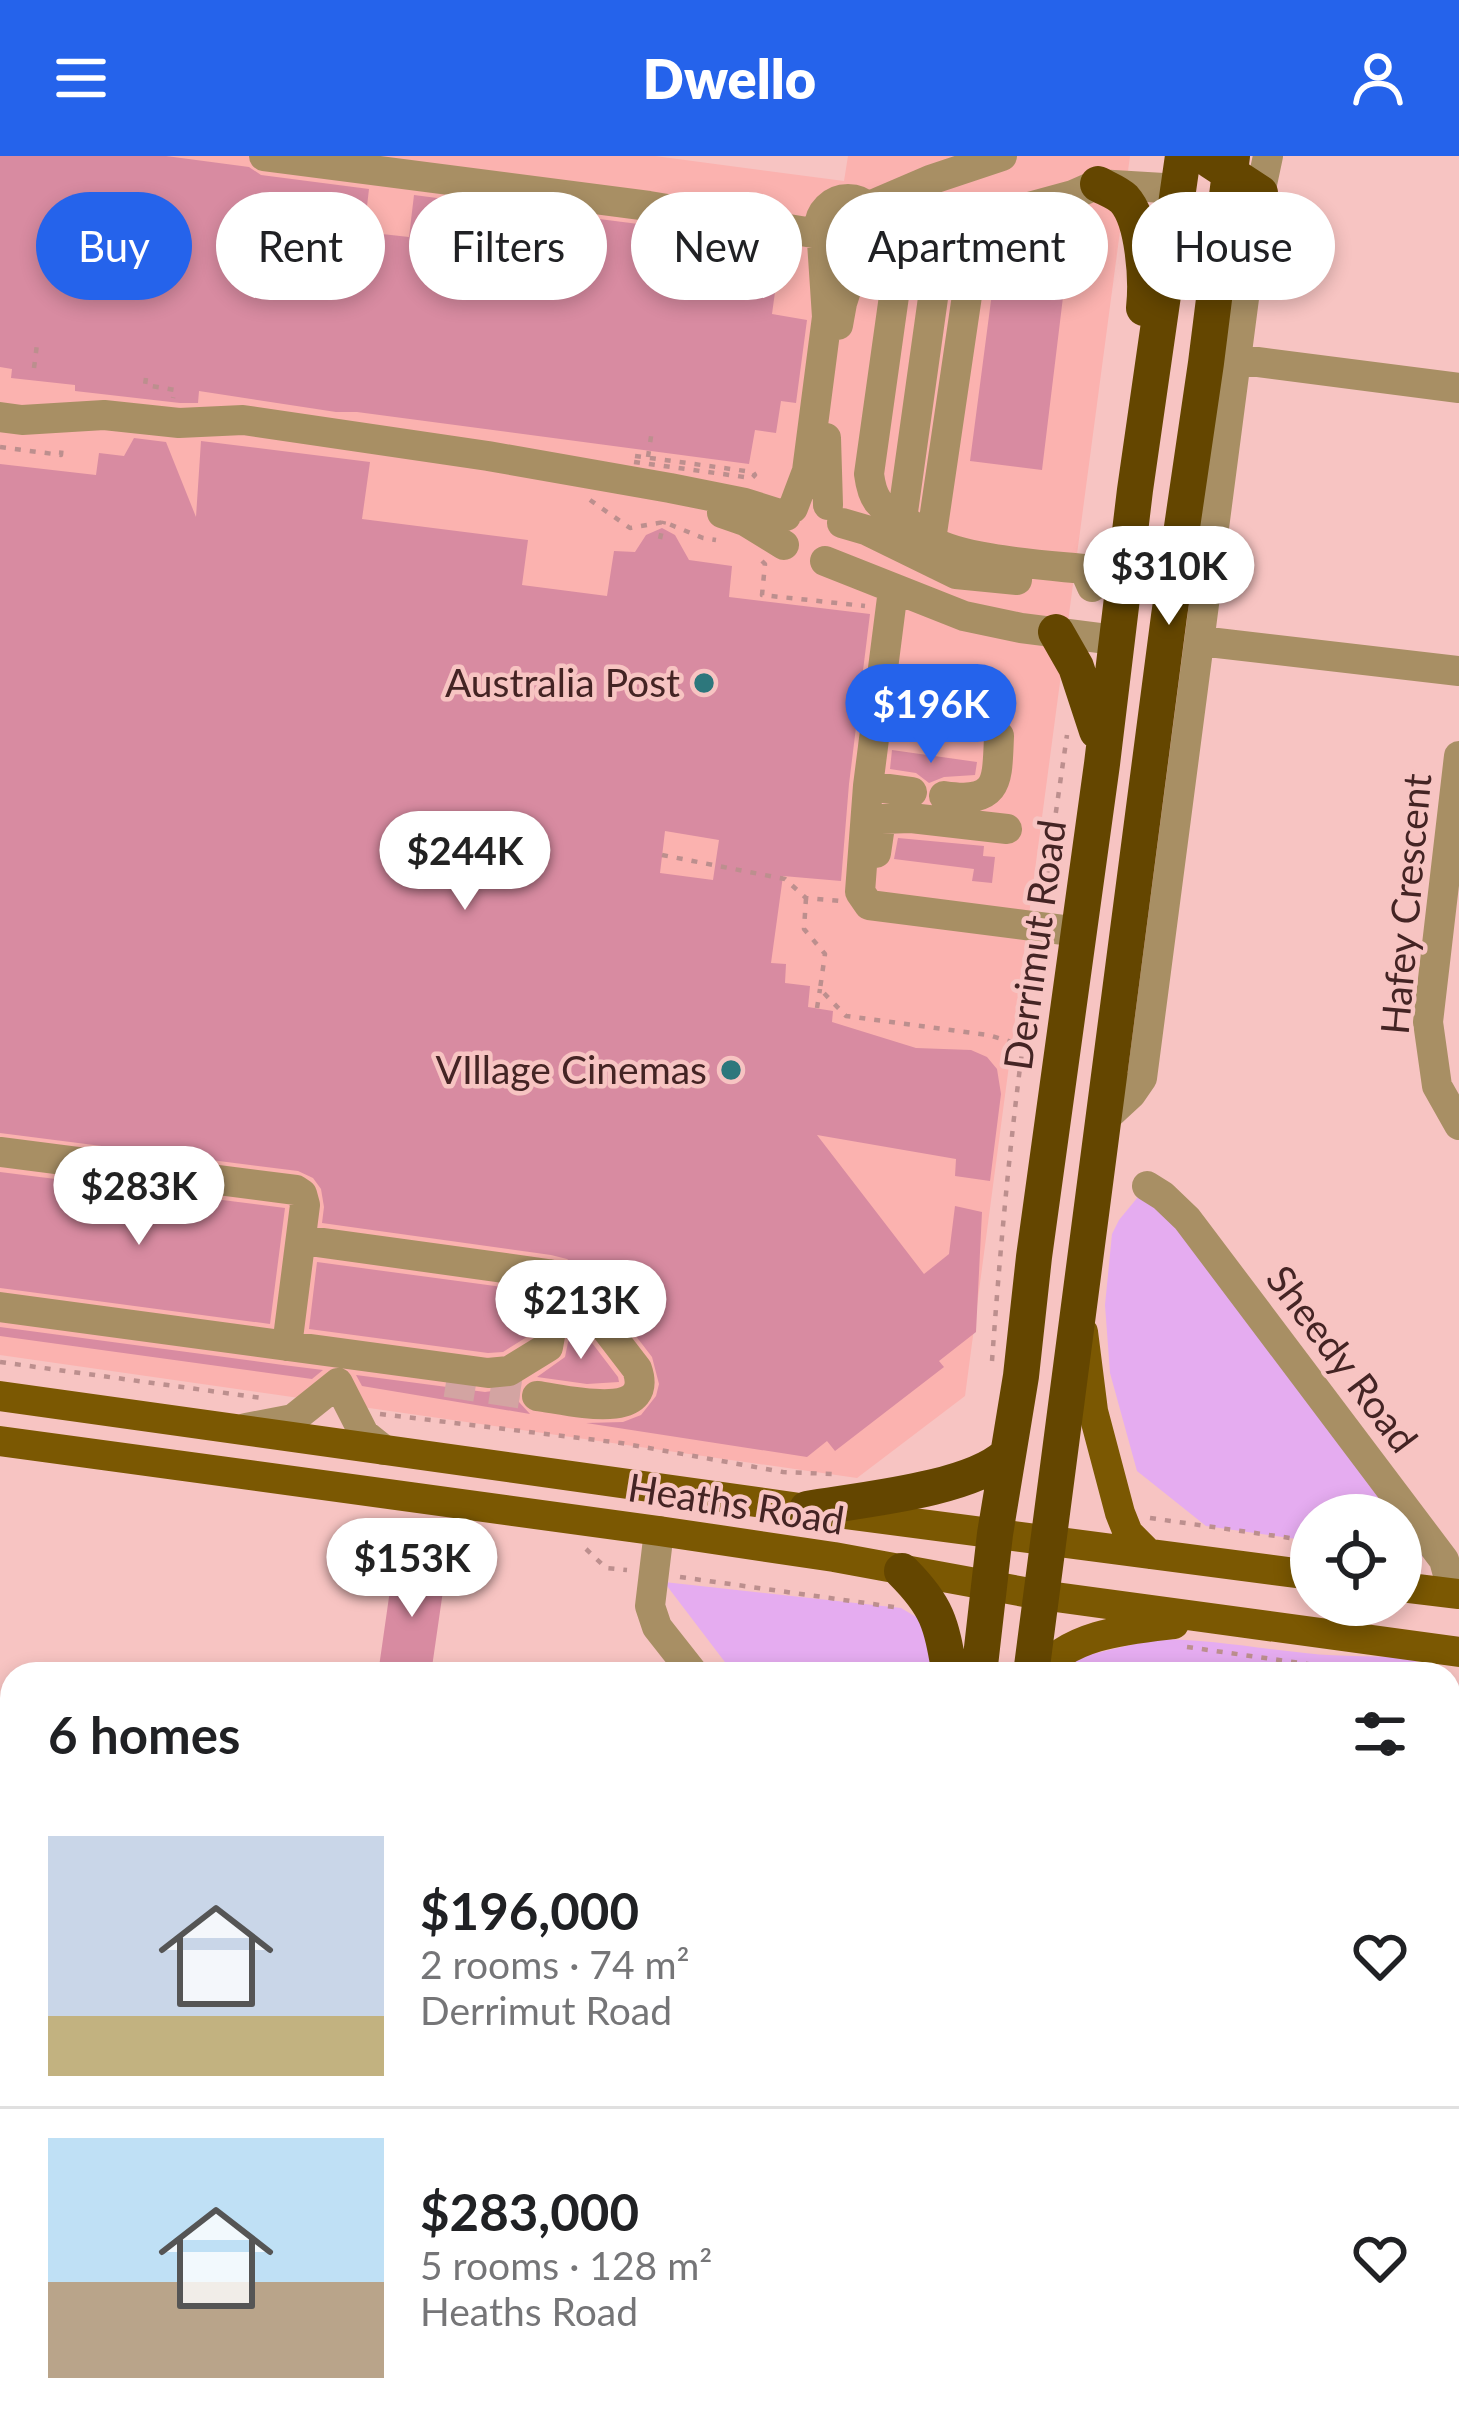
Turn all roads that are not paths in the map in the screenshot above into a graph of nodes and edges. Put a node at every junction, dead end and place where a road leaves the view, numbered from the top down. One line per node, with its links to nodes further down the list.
1 (264, 156): 11 (street)
2 (1002, 156): 7 (street)
3 (1268, 156): 4 (street)
4 (1232, 170): 5 (highway); 16 (street); 26 (highway)
5 (1181, 173): 6 (street); 19 (highway, Derrimut Road)
6 (1098, 184): 8 (street); 9 (street); 19 (highway)
7 (902, 192)
8 (1038, 192)
9 (1080, 192)
10 (826, 211): 11 (street)
11 (820, 238): 12 (street); 21 (street)
12 (826, 245)
13 (843, 300): 20 (street)
14 (893, 300): 22 (street)
15 (966, 300): 22 (street)
16 (1235, 359): 17 (street); 29 (street)
17 (1459, 388)
18 (0, 417): 21 (street)
19 (1135, 490): 24 (highway, Derrimut Road)
20 (835, 514): 21 (street); 23 (street); 24 (street)
21 (780, 531): 23 (street)
22 (931, 540): 24 (street)
23 (825, 561): 25 (street)
24 (1107, 589): 26 (highway); 28 (highway, Derrimut Road)
25 (892, 600): 27 (street); 34 (street)
26 (1169, 616): 28 (highway); 41 (highway)
27 (1056, 632): 28 (street); 33 (highway)
28 (1115, 640): 33 (highway, Derrimut Road)
29 (1200, 641): 30 (street); 41 (street)
30 (1459, 671)
31 (999, 736): 36 (street)
32 (1459, 756): 40 (street, Hafey Crescent)
33 (1102, 764): 39 (highway, Derrimut Road)
34 (868, 786): 35 (street); 38 (street)
35 (912, 792)
36 (944, 796)
37 (1007, 830): 38 (street)
38 (875, 906): 39 (street)
39 (1079, 932): 55 (highway, Derrimut Road)
40 (1445, 1054): 42 (street, Hafey Crescent)
41 (1104, 1119): 47 (highway)
42 (1459, 1125)
43 (0, 1152): 45 (street)
44 (1147, 1186): 66 (street, Sheedy Road)
45 (302, 1240): 46 (street); 49 (street)
46 (566, 1282): 49 (street); 51 (street)
47 (1080, 1303): 60 (highway); 61 (main road)
48 (0, 1306): 49 (street)
49 (287, 1346)
50 (0, 1396): 52 (main road, Heaths Road)
51 (537, 1396)
52 (235, 1430): 54 (main road, Heaths Road); 54 (street)
53 (0, 1441): 58 (main road, Heaths Road)
54 (384, 1450): 56 (main road, Heaths Road)
55 (1007, 1455): 57 (highway); 59 (highway, Derrimut Road)
56 (590, 1479): 57 (main road, Heaths Road); 58 (main road)
57 (807, 1509): 59 (main road, Heaths Road)
58 (658, 1531): 62 (main road, Heaths Road); 70 (street)
59 (995, 1534): 60 (main road, Heaths Road); 64 (highway, Derrimut Road)
60 (1048, 1540): 61 (main road, Heaths Road); 67 (highway)
61 (1149, 1554): 63 (main road, Heaths Road)
62 (902, 1570): 64 (main road, Heaths Road); 71 (highway)
63 (1290, 1572)
64 (989, 1584): 67 (main road, Heaths Road); 72 (highway, Derrimut Road)
65 (1422, 1590): 66 (main road)
66 (1456, 1594)
67 (1041, 1595): 68 (main road, Heaths Road); 73 (highway)
68 (1216, 1619): 69 (main road, Heaths Road); 74 (main road)
69 (1459, 1652)
70 (685, 1662)
71 (948, 1662)
72 (980, 1662)
73 (1033, 1662)
74 (1051, 1662)

